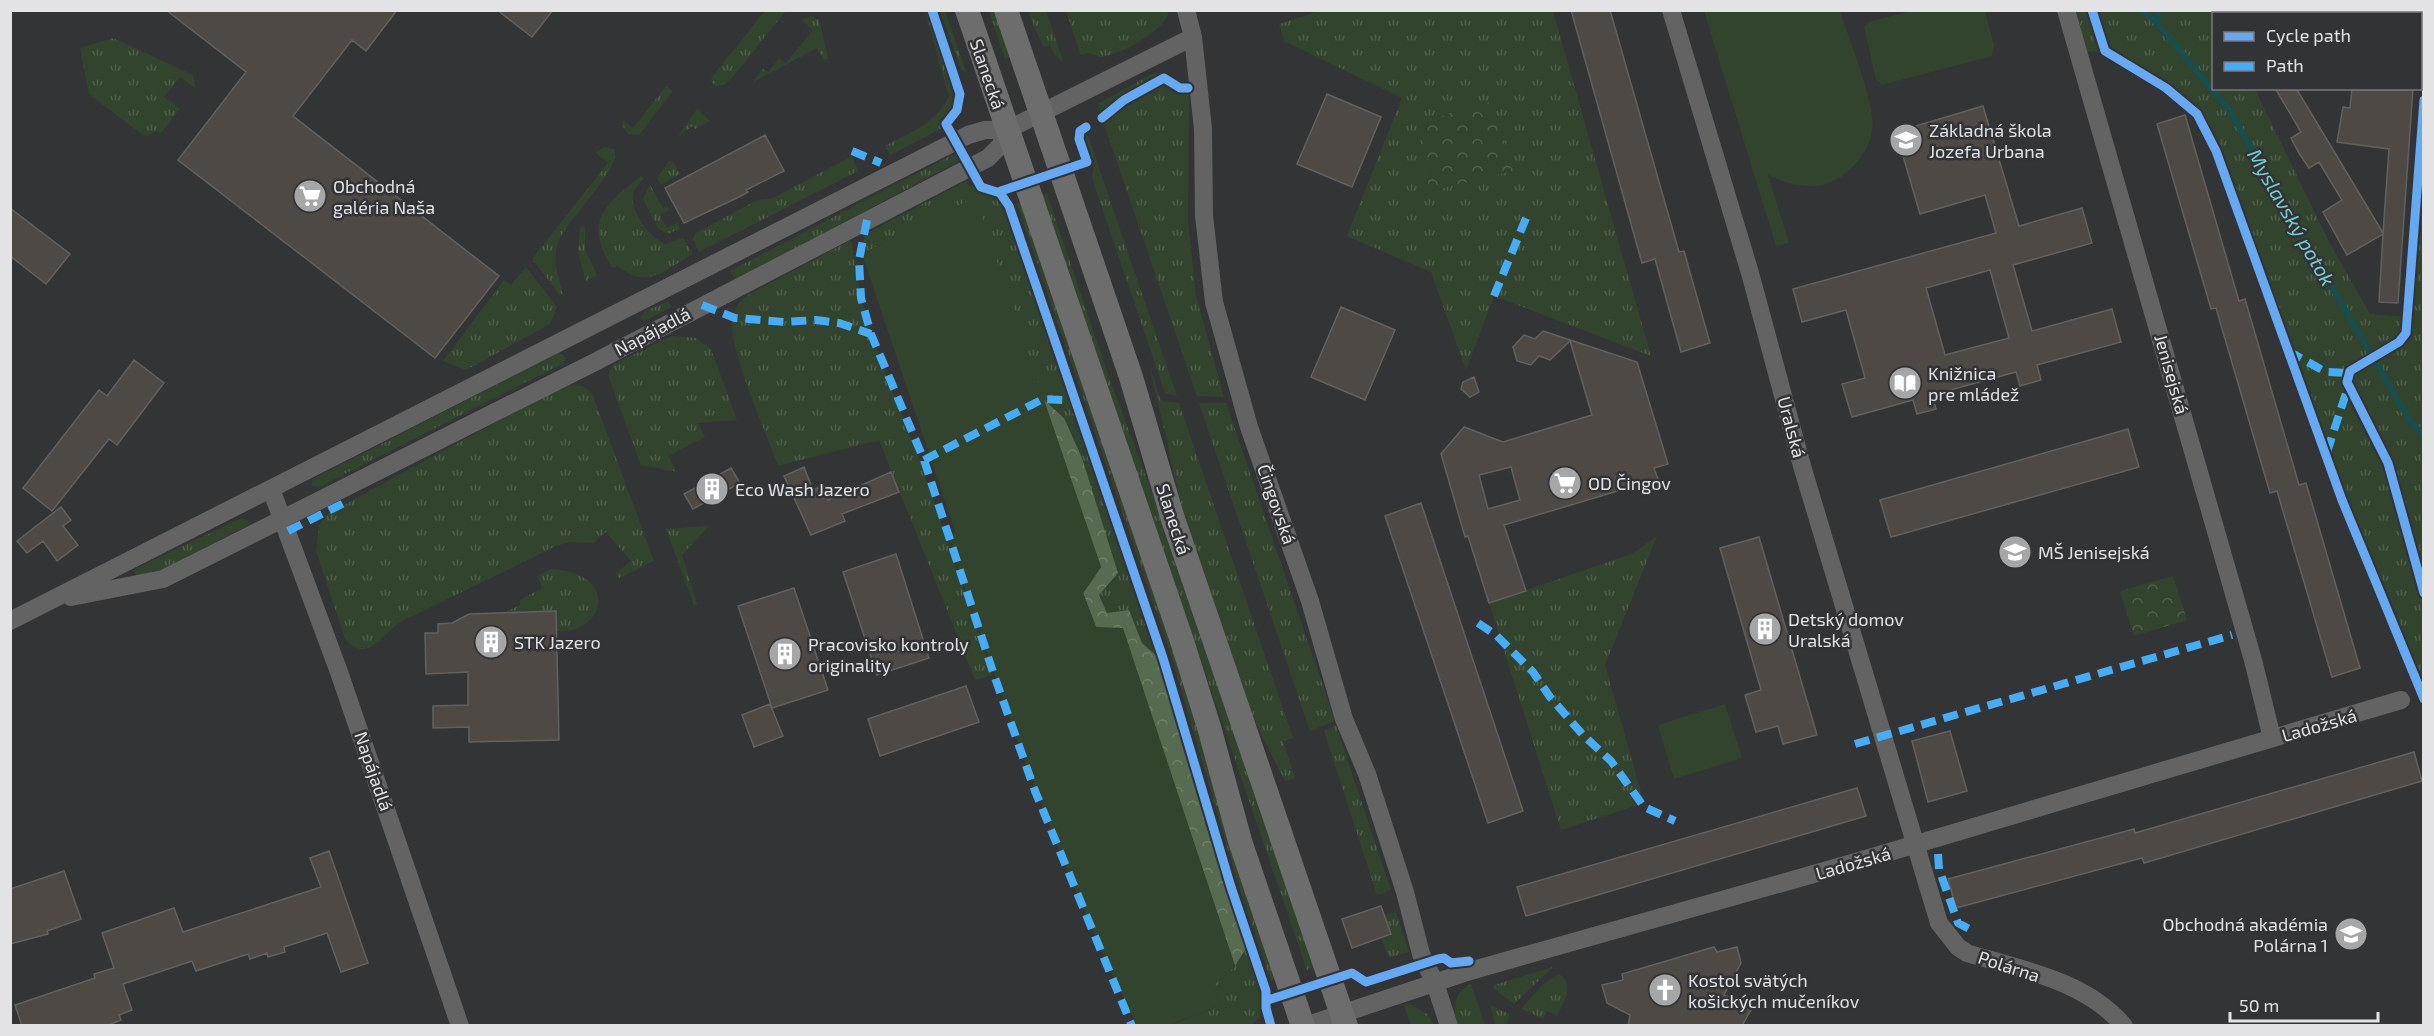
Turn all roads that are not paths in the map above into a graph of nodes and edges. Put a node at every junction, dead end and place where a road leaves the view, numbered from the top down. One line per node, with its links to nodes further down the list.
1 (967, 10): 8 (main road, Slanecká)
2 (1006, 10): 7 (main road, Slanecká)
3 (1186, 10): 6 (street, Čingovská)
4 (1671, 10): 15 (street, Uralská)
5 (2066, 10): 14 (street, Jenisejská)
6 (1193, 37): 7 (street, Napájadlá); 16 (street, Čingovská)
7 (1041, 113): 8 (street, Napájadlá); 17 (main road, Slanecká)
8 (1007, 130): 9 (street, Napájadlá); 10 (street, Napájadlá); 19 (main road, Slanecká)
9 (271, 489): 10 (street, Napájadlá); 11 (street, Napájadlá)
10 (284, 518): 11 (street, Napájadlá); 18 (street, Napájadlá)
11 (49, 602): 12 (street, Napájadlá)
12 (10, 621)
13 (2401, 700): 14 (street, Ladožská)
14 (2272, 738): 15 (street, Ladožská)
15 (1916, 844): 16 (street, Ladožská); 21 (street, Polárna)
16 (1435, 983): 17 (street, Ladožská); 20 (street, Čingovská)
17 (1343, 1019): 19 (street, Ladožská)
18 (460, 1026)
19 (1304, 1026)
20 (1449, 1026)
21 (2124, 1026)

